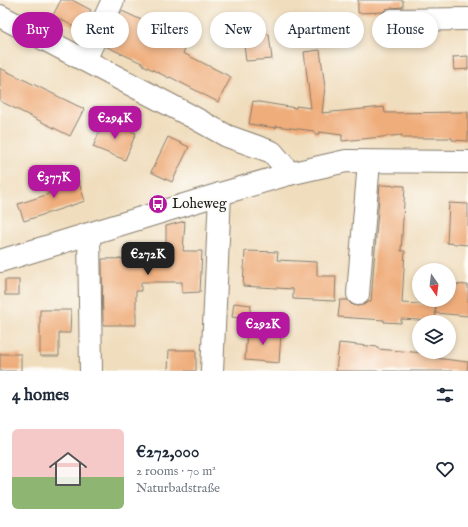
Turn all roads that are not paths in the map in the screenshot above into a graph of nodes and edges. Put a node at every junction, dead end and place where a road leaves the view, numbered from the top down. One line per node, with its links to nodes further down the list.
1 (113, 0): 5 (street)
2 (5, 12): 5 (street)
3 (438, 19): 4 (street)
4 (468, 19)
5 (84, 60): 8 (street)
6 (369, 162): 7 (street); 8 (street); 12 (street)
7 (468, 162)
8 (289, 174): 9 (street)
9 (220, 194): 10 (street); 14 (street)
10 (89, 235): 11 (street); 13 (street)
11 (0, 261)
12 (358, 294)
13 (91, 371)
14 (212, 371)

